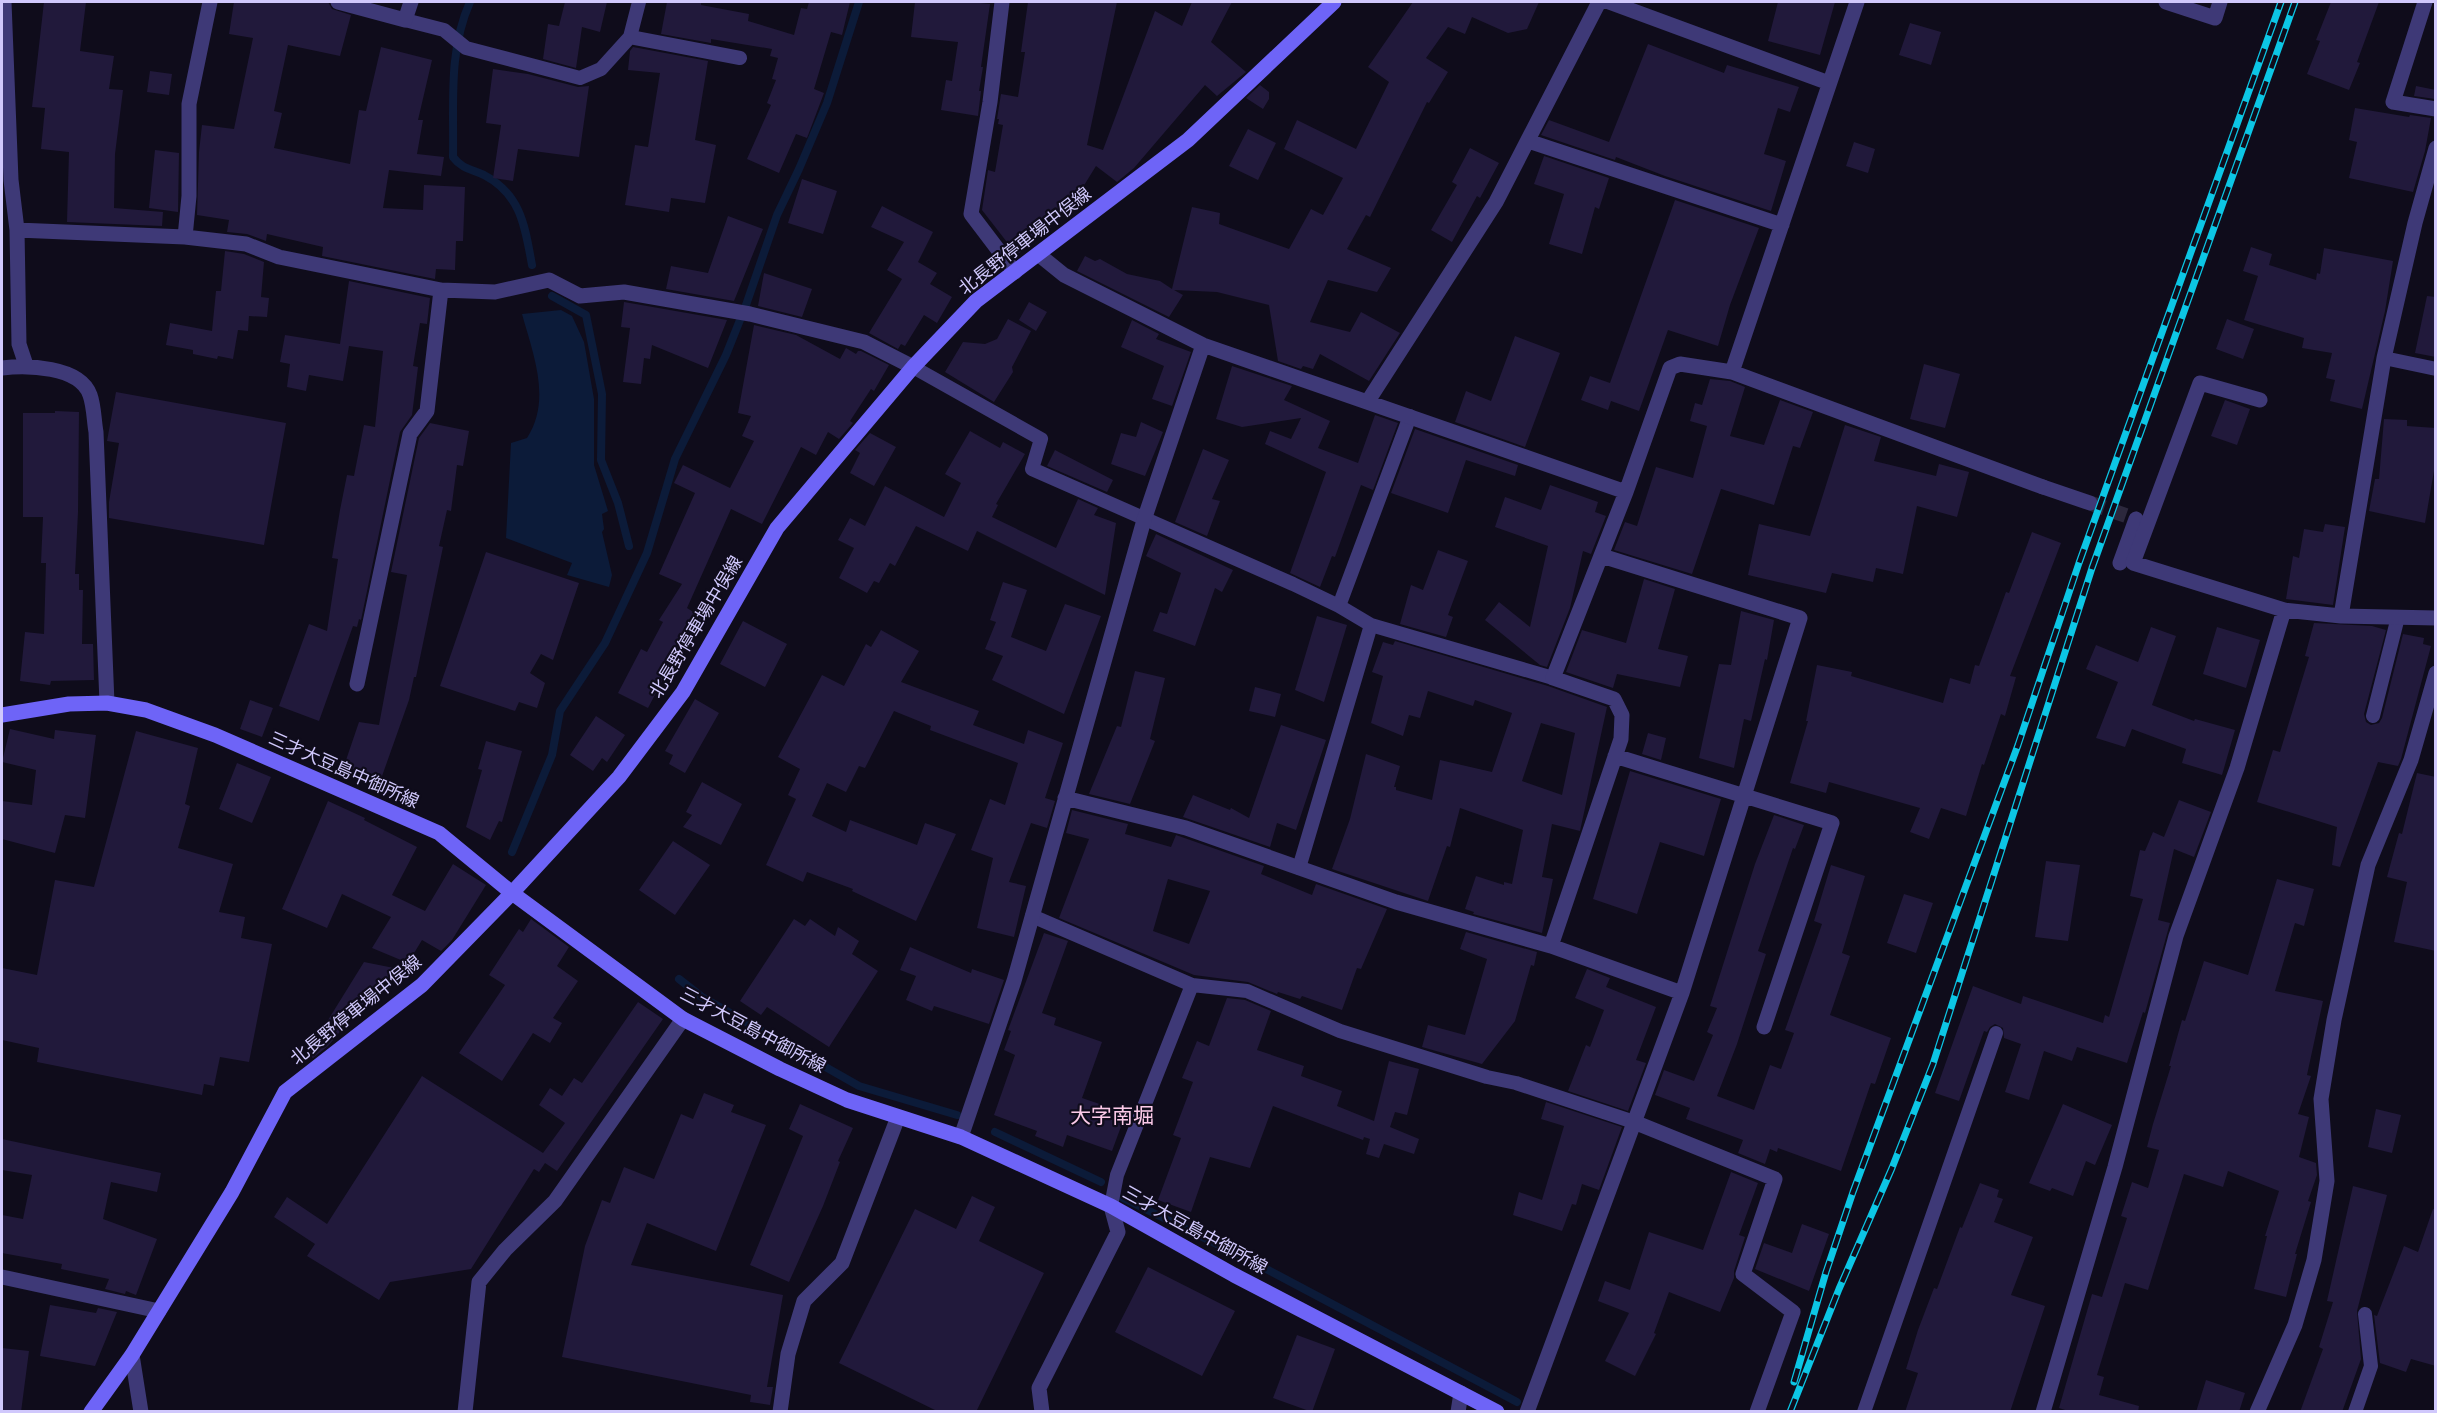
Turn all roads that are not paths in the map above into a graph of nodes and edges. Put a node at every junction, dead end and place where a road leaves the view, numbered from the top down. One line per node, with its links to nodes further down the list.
1 (4, 2): 22 (street)
2 (210, 2): 23 (street)
3 (338, 2): 14 (street)
4 (411, 2): 14 (street)
5 (639, 2): 15 (lane)
6 (1002, 2): 25 (street)
7 (1334, 2): 24 (main road, 北長野停車場中俣線)
8 (1599, 2): 19 (street)
9 (1609, 2): 17 (street)
10 (1857, 2): 17 (street)
11 (2166, 2): 12 (street)
12 (2220, 2)
13 (2425, 2): 18 (street)
14 (405, 20): 15 (lane)
15 (630, 37): 16 (lane)
16 (740, 58)
17 (1829, 84): 21 (street)
18 (2436, 109)
19 (1528, 141): 21 (street); 35 (street)
20 (2436, 148): 28 (street)
21 (1782, 225): 33 (street)
22 (17, 230): 23 (street); 29 (street)
23 (185, 237): 26 (street)
24 (1038, 254): 25 (main road, 北長野停車場中俣線); 27 (street)
25 (1015, 272): 30 (main road, 北長野停車場中俣線)
26 (441, 290): 30 (street); 51 (street)
27 (1203, 345): 35 (street); 40 (street)
28 (2384, 358): 32 (lane); 45 (street)
29 (26, 365): 31 (street); 52 (street)
30 (913, 367): 40 (lane); 59 (main road, 北長野停車場中俣線)
31 (2, 368)
32 (2436, 369)
33 (1732, 372): 37 (street); 38 (street)
34 (2260, 400): 44 (street)
35 (1368, 401): 36 (street)
36 (1410, 416): 37 (street); 43 (lane)
37 (1626, 492): 41 (street)
38 (2090, 503)
39 (2136, 519): 42 (street)
40 (1144, 520): 43 (lane); 57 (street)
41 (1602, 556): 50 (street); 56 (street)
42 (2120, 563)
43 (1339, 606): 48 (lane)
44 (2284, 610): 45 (street); 87 (street)
45 (2341, 616): 46 (street)
46 (2397, 617): 47 (street); 54 (lane)
47 (2436, 618)
48 (1371, 625): 50 (lane); 58 (lane)
49 (2436, 673): 76 (street)
50 (1553, 678): 55 (street)
51 (357, 684)
52 (107, 703): 53 (main road, 三才大豆島中御所線); 59 (main road, 三才大豆島中御所線)
53 (2, 715)
54 (2373, 716)
55 (1615, 756): 56 (street); 61 (street)
56 (1745, 796): 63 (street); 65 (street)
57 (1065, 798): 58 (street); 60 (street)
58 (1299, 868): 61 (street)
59 (512, 893): 64 (main road, 三才大豆島中御所線); 72 (main road, 北長野停車場中俣線)
60 (1032, 916): 62 (lane); 69 (street)
61 (1551, 946): 63 (street)
62 (1192, 985): 68 (lane); 70 (lane)
63 (1683, 993): 68 (street)
64 (683, 1019): 67 (main road, 三才大豆島中御所線); 79 (street)
65 (1764, 1027)
66 (1996, 1033): 86 (lane)
67 (898, 1117): 69 (main road, 三才大豆島中御所線); 80 (street)
68 (1634, 1122): 84 (street); 85 (street)
69 (961, 1137): 70 (main road, 三才大豆島中御所線)
70 (1111, 1206): 75 (main road, 三才大豆島中御所線); 81 (street)
71 (2, 1276): 72 (street)
72 (159, 1311): 74 (main road, 北長野停車場中俣線)
73 (2365, 1314): 88 (lane)
74 (132, 1355): 77 (main road, 北長野停車場中俣線); 78 (street)
75 (1461, 1393): 82 (street); 83 (main road, 三才大豆島中御所線)
76 (2260, 1411)
77 (91, 1412)
78 (141, 1412)
79 (465, 1412)
80 (780, 1412)
81 (1042, 1412)
82 (1458, 1412)
83 (1497, 1412)
84 (1527, 1412)
85 (1757, 1412)
86 (1864, 1412)
87 (2043, 1412)
88 (2355, 1412)

